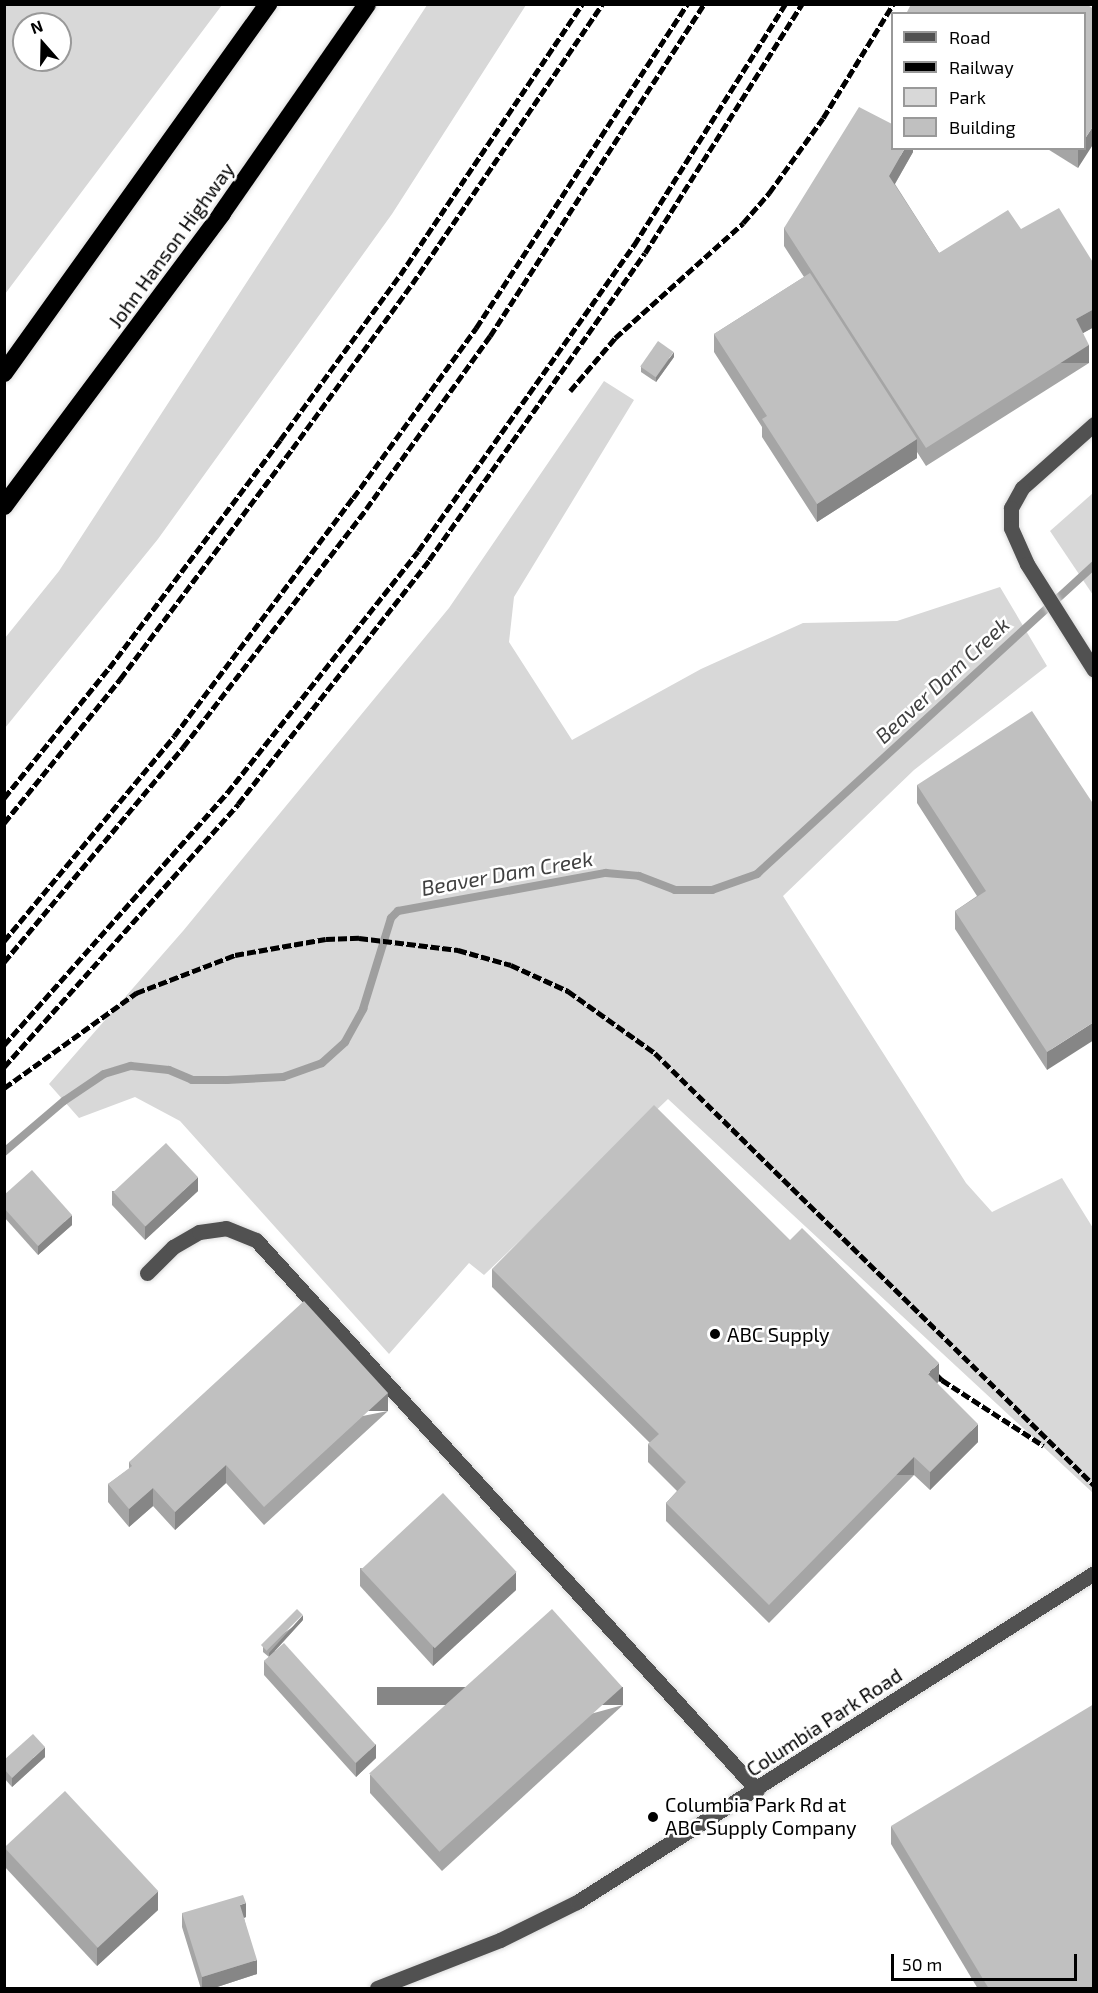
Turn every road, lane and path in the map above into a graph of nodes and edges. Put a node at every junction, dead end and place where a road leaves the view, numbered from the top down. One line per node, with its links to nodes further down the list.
1 (268, 4): 3 (highway)
2 (367, 4): 5 (highway, John Hanson Highway)
3 (4, 373)
4 (1094, 424): 6 (street)
5 (4, 506)
6 (1094, 670)
7 (147, 1273): 9 (street)
8 (1094, 1573): 9 (street, Columbia Park Road)
9 (757, 1790): 10 (street, Columbia Park Road)
10 (377, 1989)

